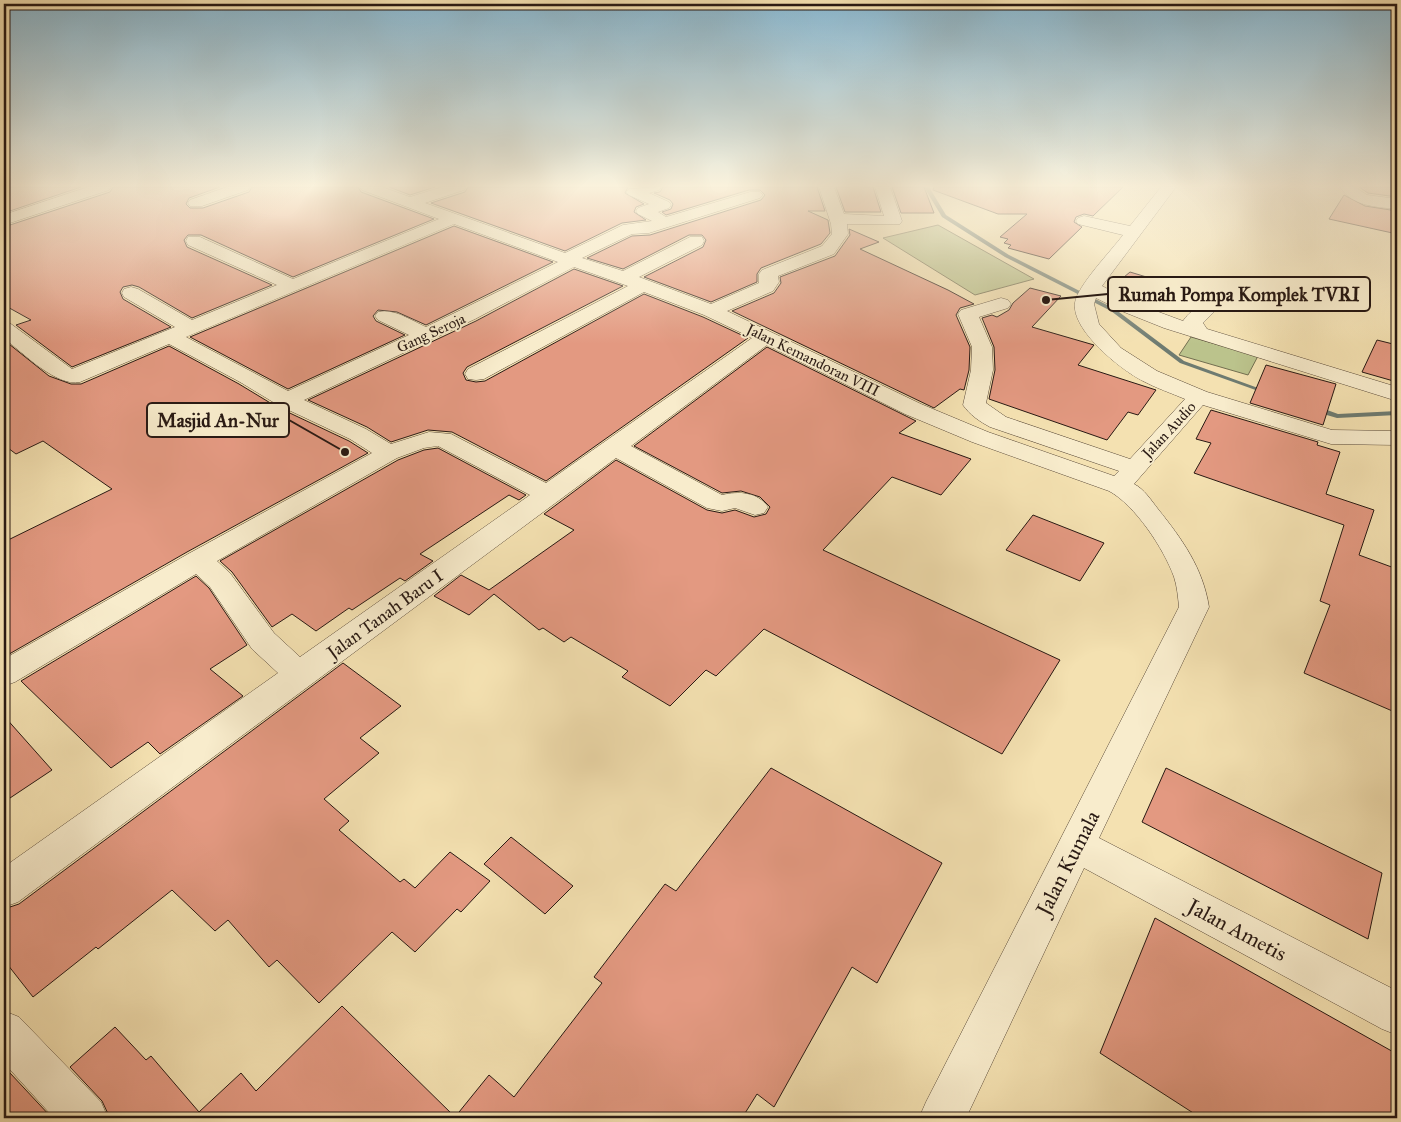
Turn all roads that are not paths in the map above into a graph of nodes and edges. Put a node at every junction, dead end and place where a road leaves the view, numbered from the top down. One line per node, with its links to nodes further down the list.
1 (403, 239): 10 (street)
2 (513, 239): 8 (street, Jalan Kemandoran VIII)
3 (608, 239): 8 (street, Gang Seroja)
4 (836, 239): 15 (street)
5 (1128, 239): 12 (street)
6 (696, 241): 9 (street)
7 (194, 242): 10 (street)
8 (569, 260): 9 (street, Jalan Kemandoran VIII); 20 (street, Gang Seroja)
9 (634, 281): 15 (street, Jalan Kemandoran VIII); 23 (street)
10 (291, 285): 18 (street)
11 (131, 293): 18 (street)
12 (1088, 295): 19 (street); 25 (street, Jalan Audio)
13 (1001, 304): 30 (street)
14 (1208, 308): 19 (street)
15 (711, 311): 22 (street, Jalan Kemandoran VIII)
16 (385, 316): 20 (street)
17 (4, 328): 21 (street)
18 (191, 328): 21 (street)
19 (1200, 333): 24 (street)
20 (426, 334): 26 (street, Gang Seroja)
21 (170, 337): 26 (street)
22 (766, 337): 28 (street, Jalan Tanah Baru I); 30 (street, Jalan Kemandoran VIII)
23 (476, 374)
24 (1397, 394)
25 (1199, 397): 27 (street); 30 (street, Jalan Audio)
26 (286, 400): 29 (street)
27 (1397, 438)
28 (613, 446): 31 (street, Jalan Tanah Baru I); 32 (street)
29 (389, 453): 31 (street); 33 (street)
30 (1126, 477): 34 (street, Jalan Kemandoran VIII)
31 (549, 495): 36 (street, Jalan Tanah Baru I)
32 (755, 507)
33 (198, 560): 35 (street); 36 (street)
34 (1194, 607): 37 (street, Jalan Kumala)
35 (4, 674)
36 (300, 675): 38 (street, Jalan Tanah Baru I)
37 (1078, 846): 39 (street, Jalan Ametis); 42 (street, Jalan Kumala)
38 (4, 889)
39 (1397, 1014)
40 (4, 1032): 41 (street)
41 (84, 1118)
42 (942, 1118)

